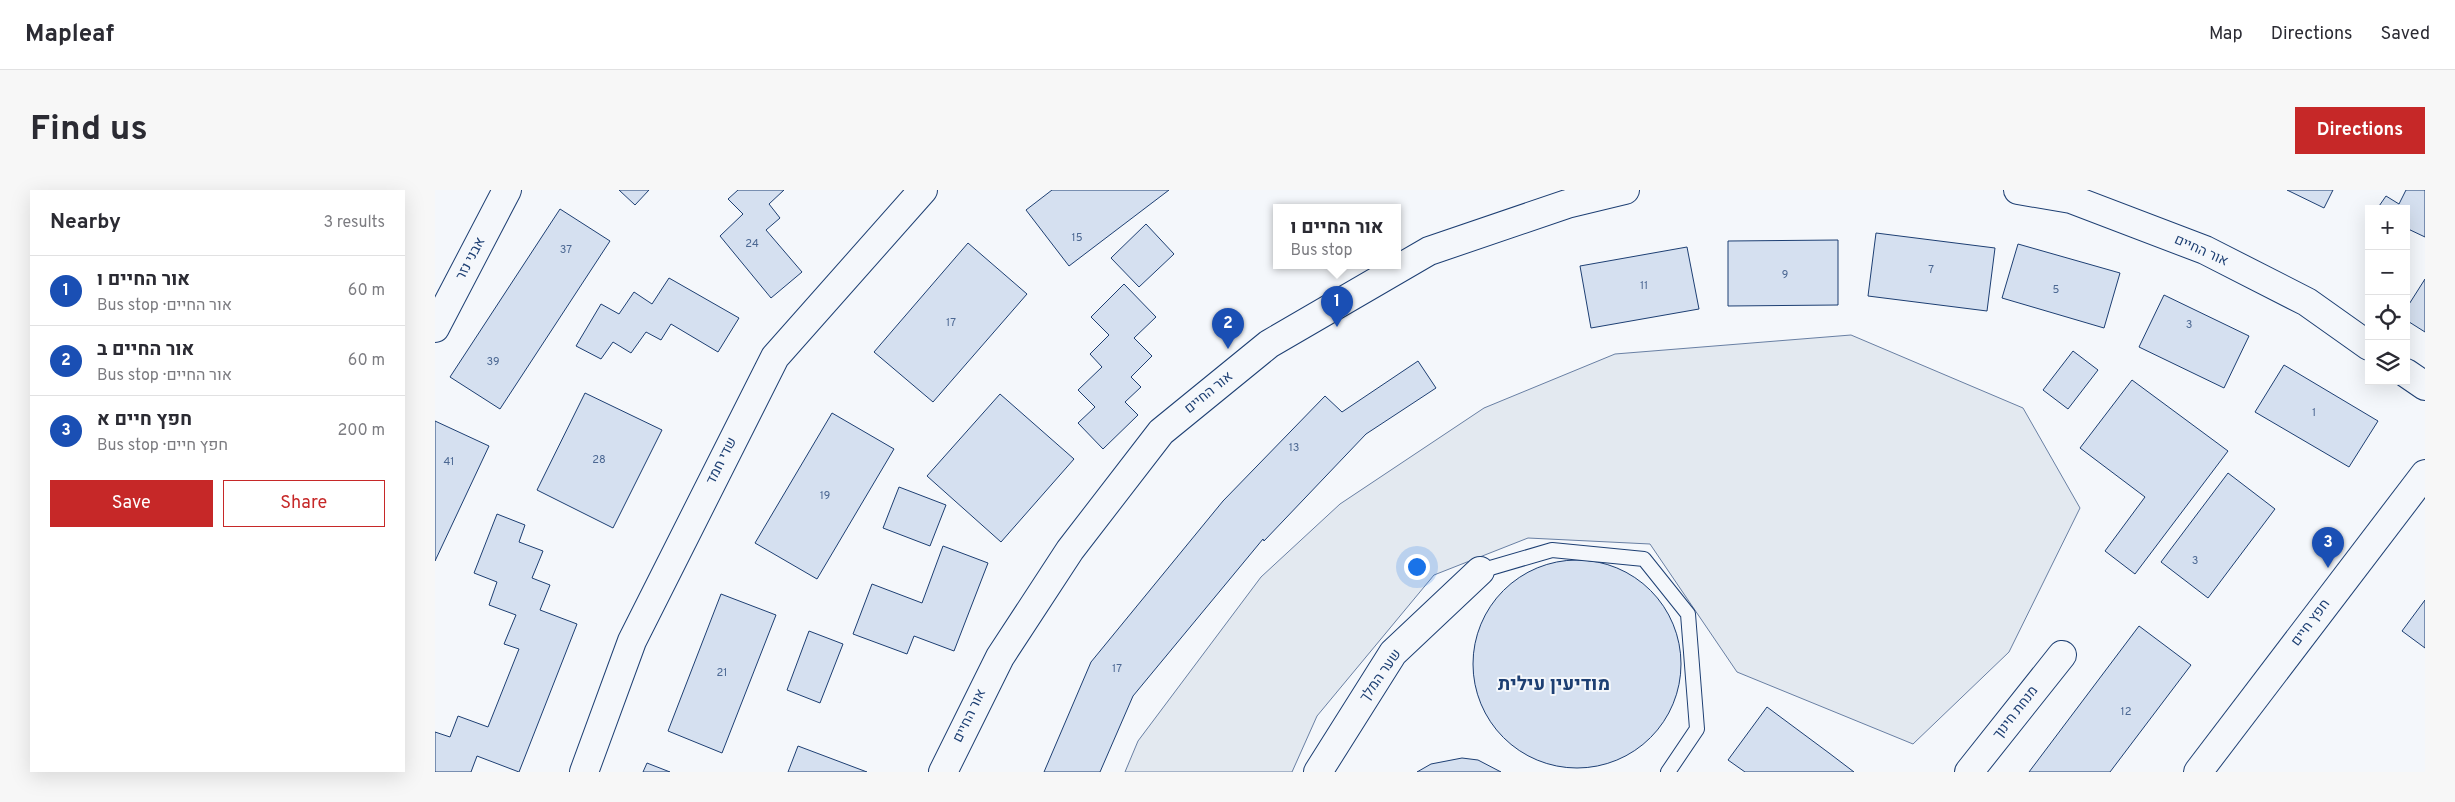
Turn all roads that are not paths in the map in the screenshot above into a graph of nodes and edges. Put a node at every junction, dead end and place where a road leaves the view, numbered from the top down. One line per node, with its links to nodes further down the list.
1 (507, 190): 7 (street, אבני נזר)
2 (923, 190): 14 (street, שדי חמד)
3 (1625, 190): 5 (street, אור החיים)
4 (2018, 190): 8 (street, אור החיים)
5 (1401, 267)
6 (1398, 269): 15 (street, אור החיים)
7 (435, 328)
8 (2365, 343)
9 (2410, 376): 10 (street)
10 (2425, 386)
11 (2425, 474): 19 (street, חפץ חיים)
12 (1480, 571): 16 (street, שער המלך); 17 (lane)
13 (2062, 655): 18 (street, מנחת חינוך)
14 (584, 772)
15 (943, 772)
16 (1318, 772)
17 (1668, 772)
18 (1969, 772)
19 (2198, 772)

